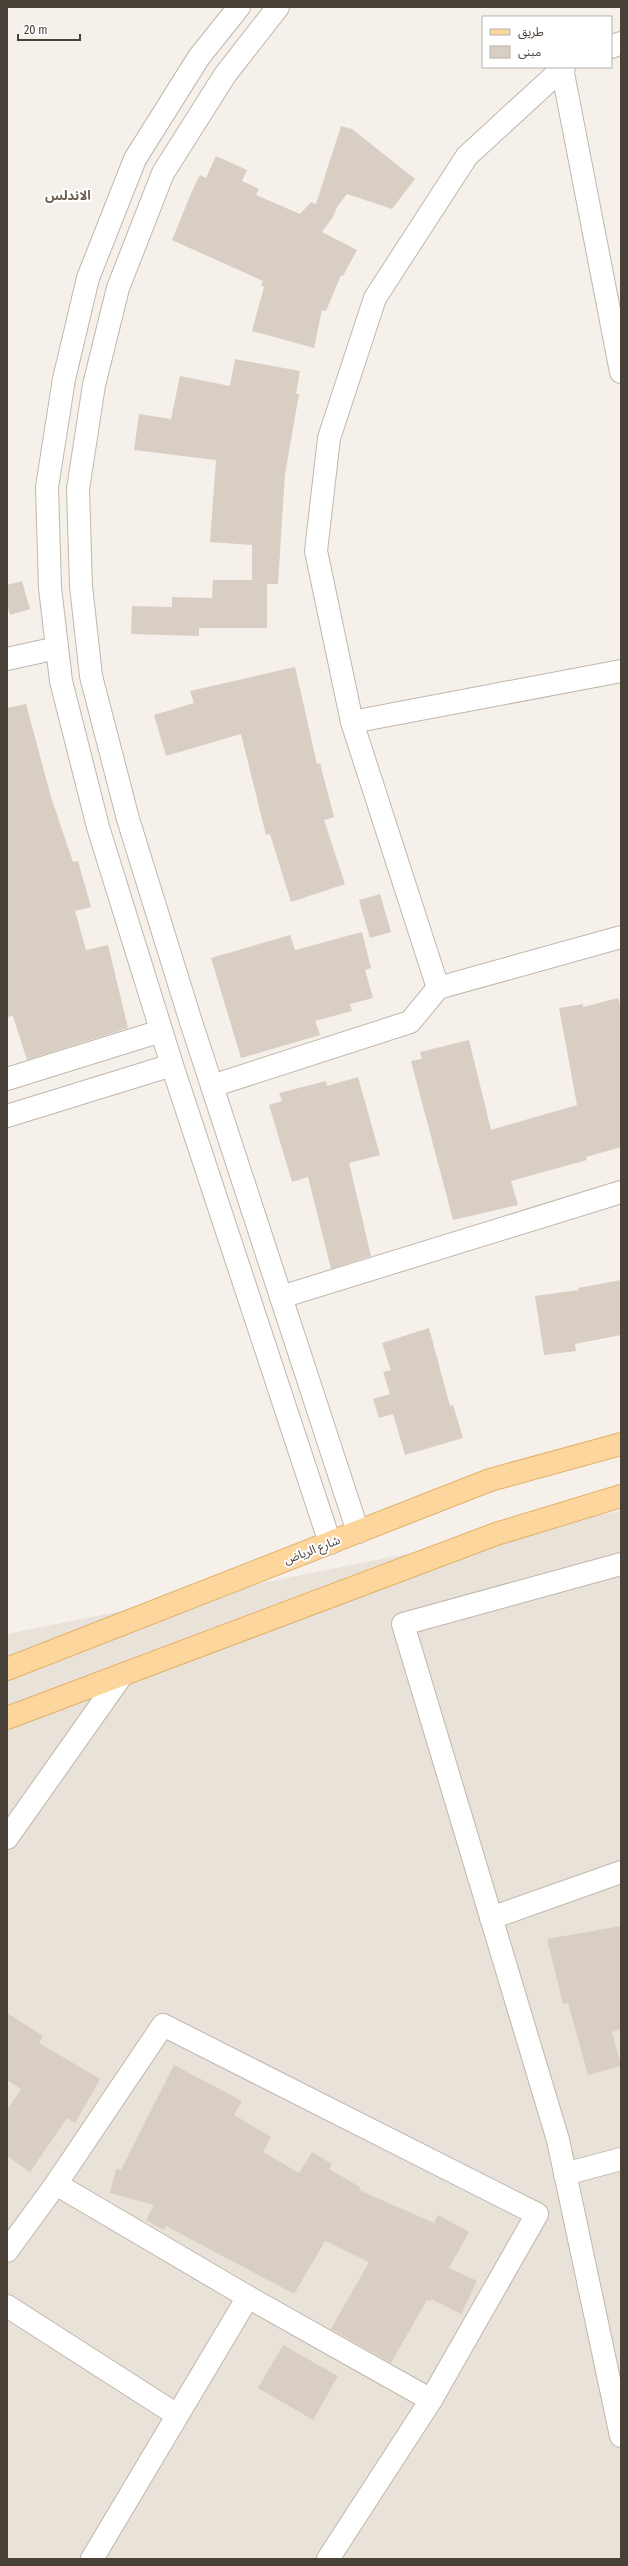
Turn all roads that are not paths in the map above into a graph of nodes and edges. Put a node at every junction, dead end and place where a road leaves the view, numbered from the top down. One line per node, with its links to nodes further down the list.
1 (239, 7): 6 (street)
2 (278, 7): 15 (street)
3 (562, 68): 9 (street)
4 (563, 68): 5 (street)
5 (621, 372)
6 (57, 648): 7 (street); 12 (street)
7 (7, 660)
8 (621, 671): 9 (street)
9 (352, 722): 11 (street)
10 (621, 937): 11 (street)
11 (438, 988): 15 (street)
12 (161, 1031): 13 (street); 14 (street)
13 (172, 1065): 16 (street); 22 (street)
14 (7, 1079)
15 (212, 1086): 18 (street)
16 (7, 1116)
17 (621, 1192): 18 (street)
18 (281, 1297): 21 (street)
19 (621, 1444): 21 (main road, شارع الرياض)
20 (621, 1496): 25 (main road)
21 (358, 1532): 22 (main road, شارع الرياض)
22 (330, 1543): 24 (main road, شارع الرياض)
23 (621, 1564): 29 (street)
24 (7, 1669)
25 (122, 1675): 26 (main road); 27 (street)
26 (7, 1718)
27 (7, 1838)
28 (621, 1872): 29 (street)
29 (491, 1918): 31 (street)
30 (621, 2159): 31 (street)
31 (565, 2174): 38 (street)
32 (56, 2184): 33 (street); 34 (street); 36 (street)
33 (7, 2251)
34 (248, 2297): 36 (street); 37 (street)
35 (7, 2306): 37 (street)
36 (431, 2400): 40 (street)
37 (177, 2416): 39 (street)
38 (621, 2436)
39 (92, 2559)
40 (328, 2559)

